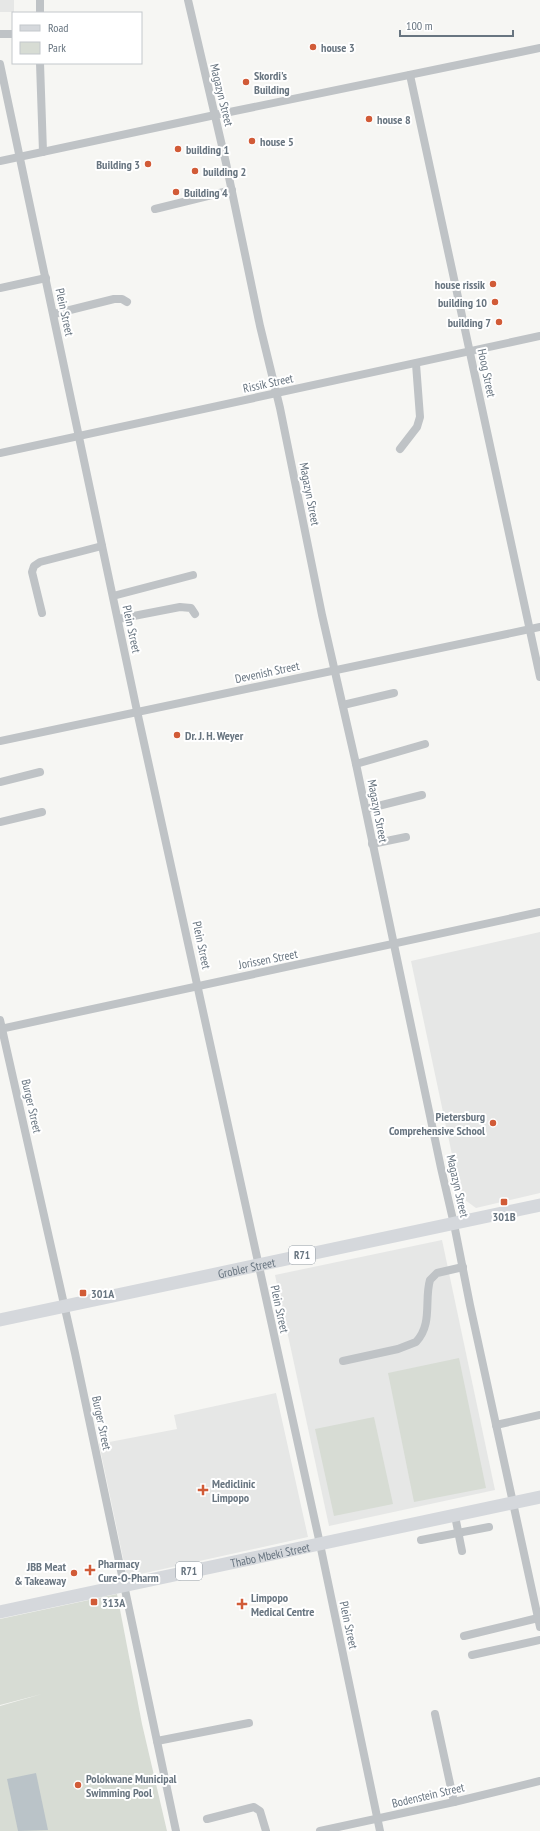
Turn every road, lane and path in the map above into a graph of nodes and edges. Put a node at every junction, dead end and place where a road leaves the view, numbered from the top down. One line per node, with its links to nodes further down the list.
1 (40, 0): 3 (street)
2 (188, 0): 10 (street, Magazyn Street)
3 (40, 12)
4 (0, 34): 5 (street)
5 (12, 34)
6 (540, 48): 9 (street)
7 (0, 64): 12 (street, Plein Street)
8 (40, 64): 11 (street)
9 (410, 75): 10 (street); 21 (street, Hoog Street)
10 (215, 115): 11 (street); 14 (street, Magazyn Street)
11 (42, 152): 12 (street)
12 (21, 156): 13 (street); 16 (street, Plein Street)
13 (0, 161)
14 (232, 190): 15 (street); 23 (street, Magazyn Street)
15 (155, 209)
16 (46, 278): 17 (street); 19 (street, Plein Street)
17 (0, 288)
18 (127, 302): 19 (street)
19 (54, 314): 24 (street, Plein Street)
20 (540, 336): 21 (street, Rissik Street)
21 (471, 352): 22 (street, Rissik Street); 34 (street, Hoog Street)
22 (416, 364): 23 (street, Rissik Street); 25 (street)
23 (276, 394): 24 (street, Rissik Street); 35 (street, Magazyn Street)
24 (79, 436): 26 (street, Rissik Street); 27 (street, Plein Street)
25 (400, 449)
26 (0, 453)
27 (102, 546): 29 (street, Plein Street); 30 (street)
28 (193, 575): 29 (street)
29 (113, 596): 32 (street, Plein Street)
30 (42, 613)
31 (195, 614): 32 (street)
32 (118, 619): 39 (street, Plein Street)
33 (540, 627): 34 (street, Devenish Street)
34 (530, 630): 35 (street, Devenish Street); 36 (street, Hoog Street)
35 (336, 670): 38 (street, Magazyn Street); 39 (street, Devenish Street)
36 (540, 677)
37 (394, 693): 38 (street)
38 (343, 705): 42 (street, Magazyn Street)
39 (138, 711): 40 (street, Devenish Street); 53 (street, Plein Street)
40 (0, 741)
41 (425, 744): 42 (street)
42 (356, 764): 46 (street, Magazyn Street)
43 (40, 772): 44 (street)
44 (0, 782)
45 (422, 795): 46 (street)
46 (366, 809): 50 (street, Magazyn Street)
47 (42, 812): 48 (street)
48 (0, 822)
49 (406, 837): 50 (street)
50 (372, 844): 52 (street, Magazyn Street)
51 (540, 912): 52 (street, Jorissen Street)
52 (394, 944): 53 (street, Jorissen Street); 57 (street, Magazyn Street)
53 (198, 986): 55 (street, Jorissen Street); 58 (street, Plein Street)
54 (0, 1020): 55 (street, Burger Street)
55 (1, 1029): 60 (street, Burger Street)
56 (540, 1205): 57 (main road, Grobler Street / R71)
57 (454, 1224): 58 (main road, Grobler Street / R71); 59 (street, Magazyn Street)
58 (259, 1264): 60 (main road, Grobler Street / R71); 71 (street, Plein Street)
59 (463, 1267): 62 (street); 64 (street, Magazyn Street)
60 (64, 1306): 61 (main road, Grobler Street / R71); 73 (street, Burger Street)
61 (0, 1320)
62 (344, 1361)
63 (540, 1415): 64 (street)
64 (496, 1425): 66 (street, Magazyn Street)
65 (540, 1497): 66 (main road, Thabo Mbeki Street / R71)
66 (514, 1503): 67 (main road, Thabo Mbeki Street / R71); 75 (street, Magazyn Street)
67 (455, 1516): 69 (street); 71 (main road, Thabo Mbeki Street / R71)
68 (489, 1528): 69 (street)
69 (458, 1534): 70 (street); 72 (street)
70 (421, 1540)
71 (320, 1544): 73 (main road, Thabo Mbeki Street / R71); 86 (street, Plein Street)
72 (462, 1551)
73 (124, 1585): 74 (main road, Thabo Mbeki Street / R71); 82 (street, Burger Street)
74 (0, 1612)
75 (538, 1618): 76 (street, Magazyn Street); 77 (street)
76 (540, 1627)
77 (464, 1636)
78 (540, 1640): 79 (street)
79 (472, 1655)
80 (435, 1714): 84 (street)
81 (249, 1723): 82 (street)
82 (157, 1741): 87 (street, Burger Street)
83 (540, 1781): 84 (street, Bodenstein Street)
84 (454, 1802): 86 (street, Bodenstein Street)
85 (208, 1818): 88 (street)
86 (378, 1819): 89 (street, Bodenstein Street); 90 (street, Plein Street)
87 (176, 1831)
88 (266, 1831)
89 (320, 1831)
90 (380, 1831)

